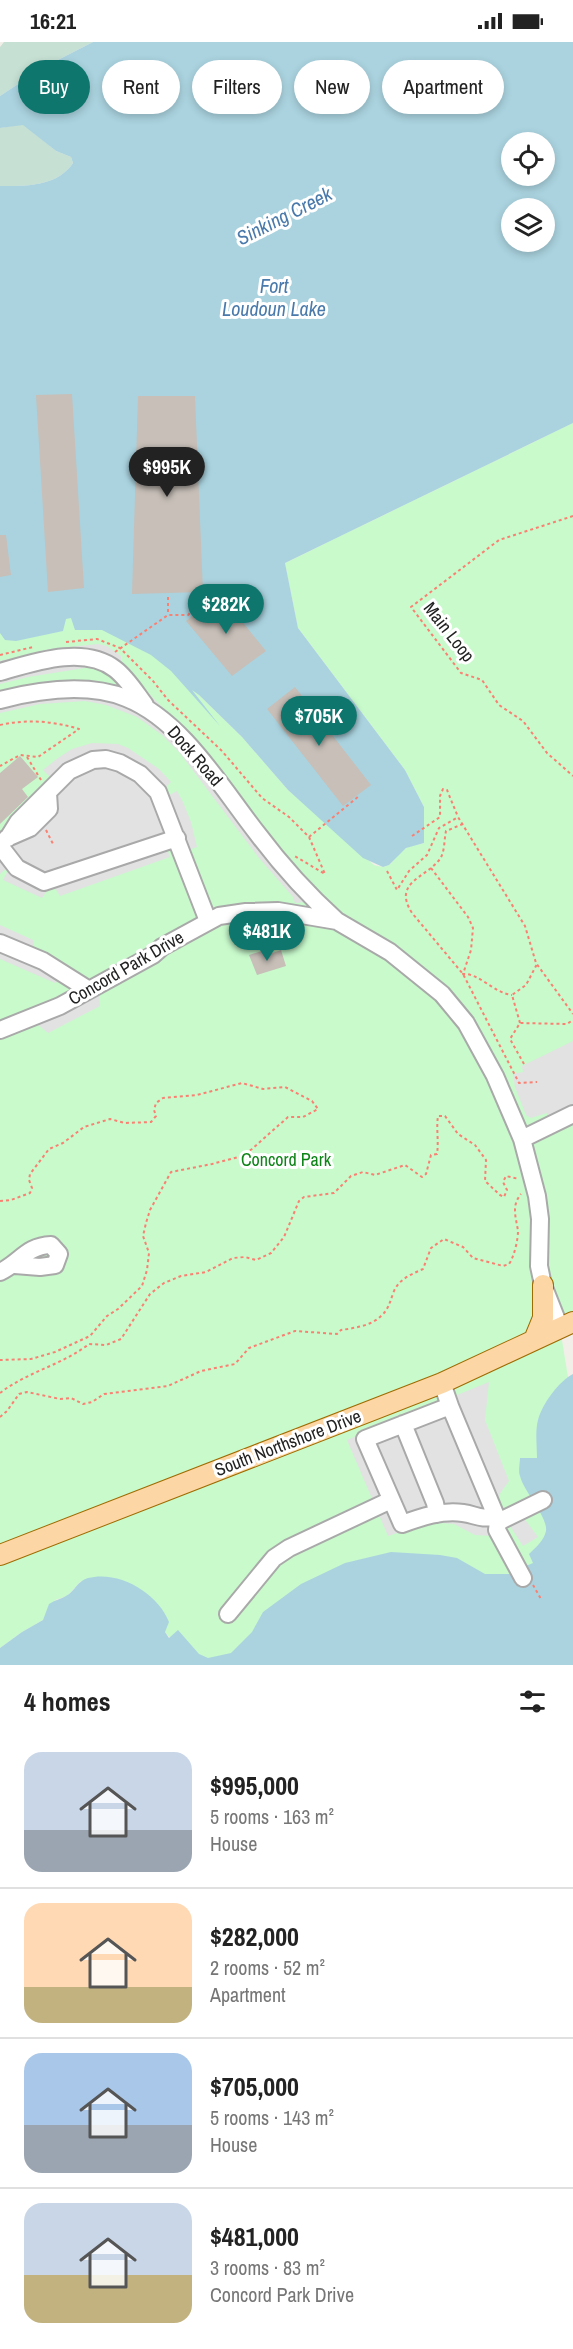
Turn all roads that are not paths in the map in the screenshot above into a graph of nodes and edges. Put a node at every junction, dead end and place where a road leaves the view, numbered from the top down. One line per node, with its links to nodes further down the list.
1 (0, 672): 3 (street)
2 (0, 700): 3 (street, Dock Road)
3 (148, 709): 7 (street, Dock Road)
4 (177, 838): 5 (street); 5 (street); 6 (street)
5 (3, 843)
6 (208, 921): 7 (street, Concord Park Drive); 9 (street, Concord Park Drive)
7 (337, 921): 12 (street, Concord Park Drive)
8 (0, 943): 9 (street)
9 (89, 990): 10 (street, Concord Park Drive)
10 (0, 1030)
11 (573, 1114): 12 (street)
12 (522, 1139): 13 (street, Concord Park Drive)
13 (543, 1285): 14 (street, Concord Park Drive); 15 (main road)
14 (567, 1325): 15 (main road, South Northshore Drive)
15 (534, 1340): 16 (main road, South Northshore Drive)
16 (442, 1383): 17 (street); 23 (main road, South Northshore Drive)
17 (450, 1406): 18 (street); 22 (street)
18 (403, 1424): 19 (street); 21 (street)
19 (391, 1500): 21 (street); 25 (street)
20 (543, 1500): 22 (street)
21 (437, 1514): 22 (street)
22 (497, 1519): 24 (street)
23 (0, 1555)
24 (527, 1575)
25 (228, 1614)

